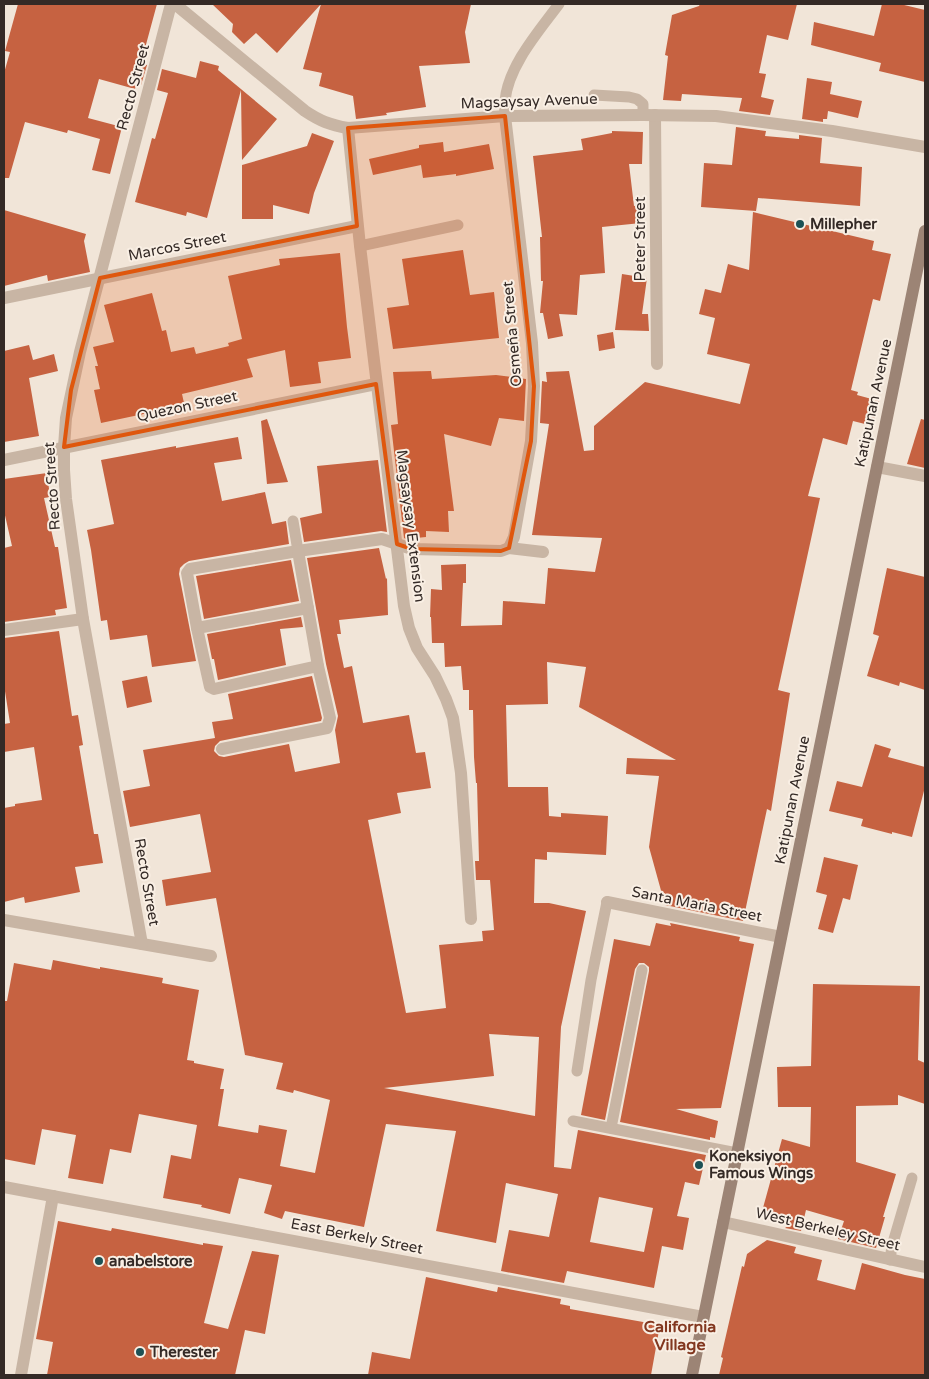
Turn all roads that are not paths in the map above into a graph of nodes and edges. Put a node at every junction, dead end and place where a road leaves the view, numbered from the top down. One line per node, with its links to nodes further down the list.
1 (173, 4): 6 (street, Magsaysay Avenue); 12 (street, Recto Street)
2 (559, 4): 5 (lane)
3 (594, 94): 4 (lane)
4 (649, 115): 5 (street, Magsaysay Avenue); 7 (street, Magsaysay Avenue); 14 (street, Peter Street)
5 (505, 116): 6 (street, Magsaysay Avenue); 22 (street, Osmeña Street)
6 (348, 128): 9 (street, Magsaysay Extension)
7 (925, 147)
8 (458, 225): 11 (lane)
9 (357, 226): 11 (street, Magsaysay Extension); 12 (street, Marcos Street)
10 (925, 231): 18 (main road, Katipunan Avenue)
11 (360, 246): 15 (street, Magsaysay Extension)
12 (100, 278): 13 (street, Marcos Street); 16 (street, Recto Street)
13 (4, 298)
14 (657, 364)
15 (376, 384): 16 (street, Quezon Street); 21 (street, Magsaysay Extension)
16 (64, 447): 17 (street, Quezon Street); 26 (street, Recto Street)
17 (4, 460)
18 (877, 467): 19 (street); 34 (main road, Katipunan Avenue)
19 (925, 476)
20 (293, 521): 23 (lane)
21 (397, 544): 22 (street); 23 (street); 32 (street, Magsaysay Extension)
22 (509, 548): 24 (street)
23 (298, 551): 25 (street); 27 (street)
24 (543, 552)
25 (308, 608): 27 (street); 29 (street)
26 (83, 619): 28 (street); 35 (street, Recto Street)
27 (197, 628): 29 (street)
28 (4, 630)
29 (318, 666): 30 (street)
30 (222, 748)
31 (607, 902): 34 (street, Santa Maria Street); 38 (lane)
32 (471, 919)
33 (4, 920): 35 (street)
34 (781, 937): 41 (main road, Katipunan Avenue)
35 (142, 944): 36 (street)
36 (211, 956)
37 (642, 970): 40 (lane)
38 (577, 1071)
39 (573, 1121): 40 (lane)
40 (611, 1128): 41 (lane)
41 (737, 1154): 45 (main road, Katipunan Avenue)
42 (912, 1178): 46 (lane)
43 (4, 1187): 44 (street, East Berkely Street)
44 (53, 1196): 48 (street, East Berkely Street); 49 (street)
45 (723, 1222): 46 (street, West Berkeley Street); 48 (main road, Katipunan Avenue)
46 (890, 1260): 47 (street, West Berkeley Street)
47 (925, 1268)
48 (704, 1318): 50 (main road, Katipunan Avenue)
49 (21, 1375)
50 (692, 1375)

